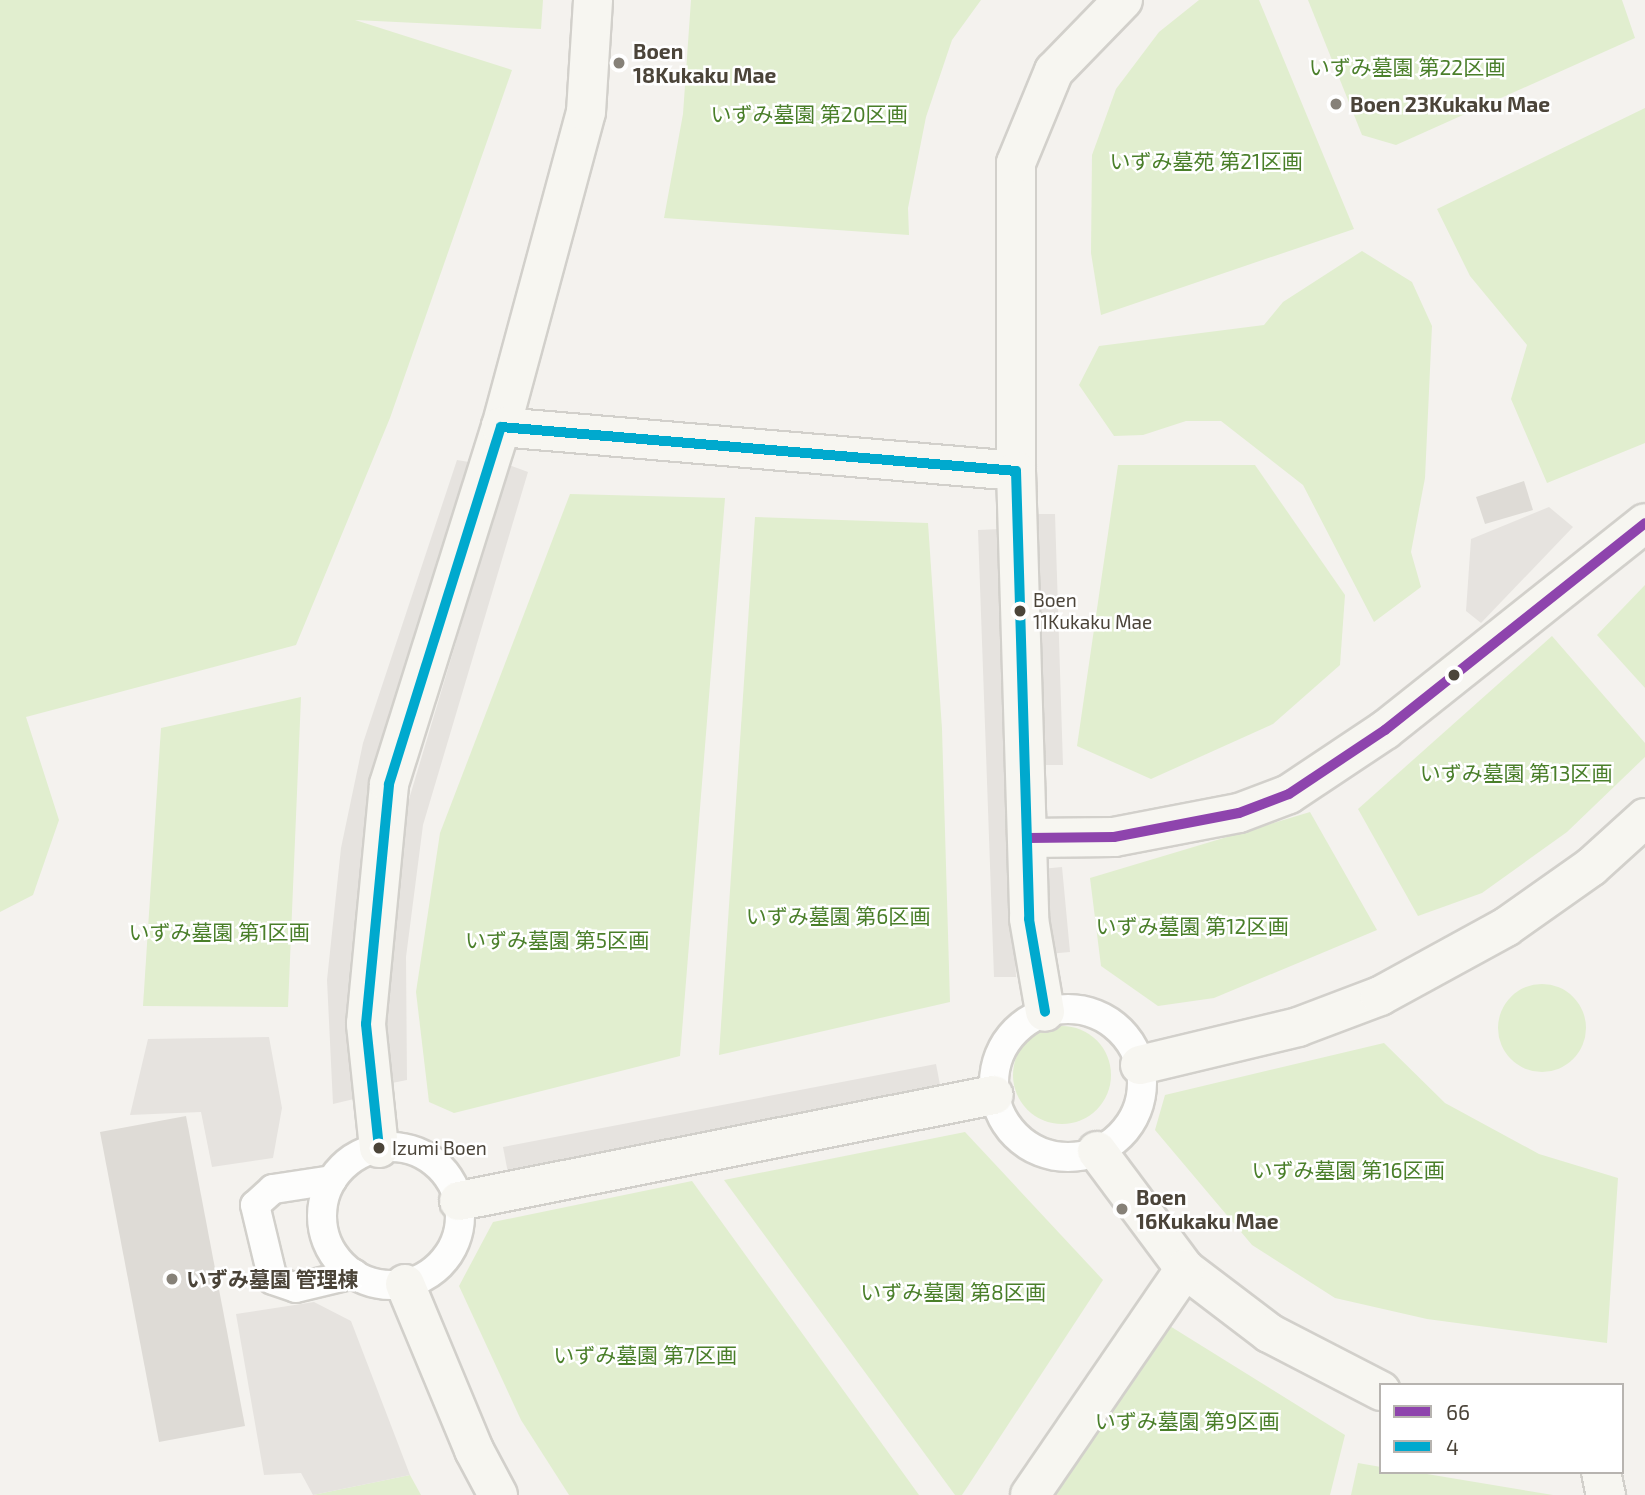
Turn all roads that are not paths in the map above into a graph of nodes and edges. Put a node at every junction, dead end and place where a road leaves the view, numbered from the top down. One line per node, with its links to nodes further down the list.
1 (593, 0): 3 (street)
2 (1123, 0): 4 (street)
3 (501, 427): 4 (street); 11 (street)
4 (1016, 471): 7 (street)
5 (1645, 523): 7 (street)
6 (1645, 818): 9 (street)
7 (1028, 838): 8 (street)
8 (1045, 1012): 9 (street); 10 (street)
9 (1140, 1065): 12 (street)
10 (994, 1095): 12 (street); 14 (street)
11 (379, 1148): 13 (street); 14 (street)
12 (1097, 1151): 15 (street)
13 (332, 1180): 16 (street); 16 (street)
14 (459, 1201): 17 (street)
15 (1185, 1269): 18 (street); 21 (street)
16 (354, 1274): 17 (street)
17 (405, 1284): 20 (street)
18 (1379, 1390)
19 (1601, 1474): 22 (street)
20 (498, 1495)
21 (1030, 1495)
22 (1606, 1495)

